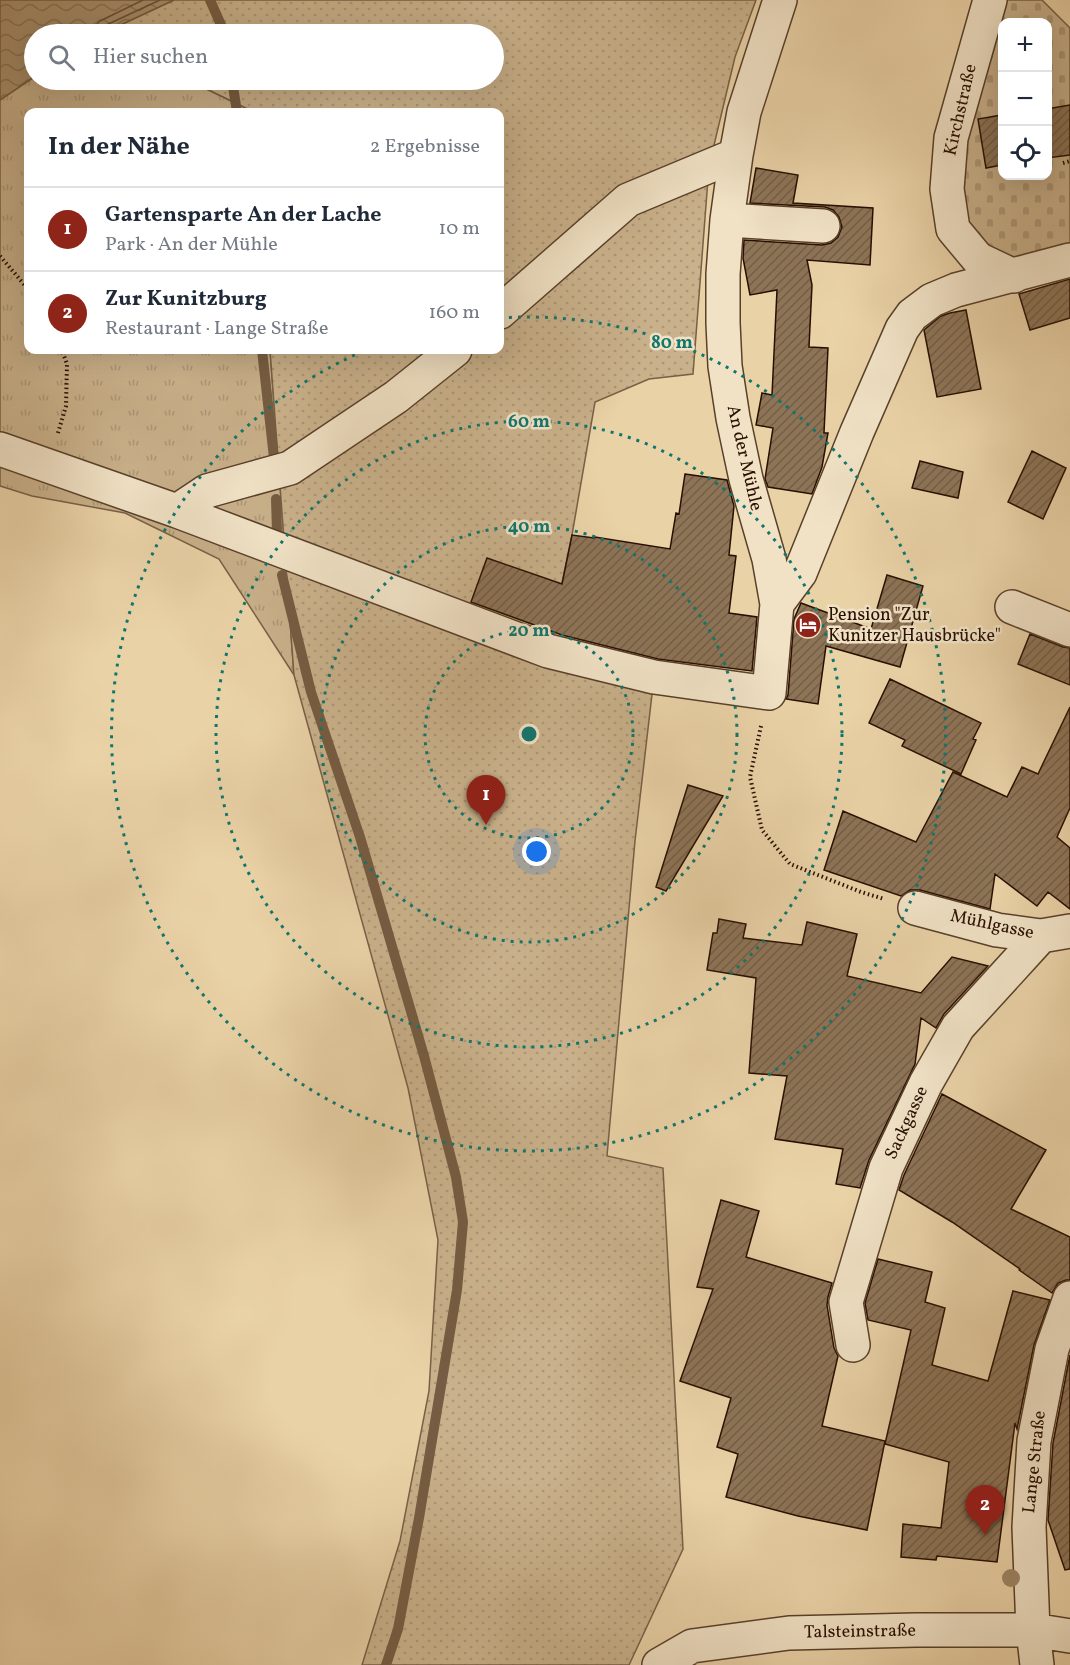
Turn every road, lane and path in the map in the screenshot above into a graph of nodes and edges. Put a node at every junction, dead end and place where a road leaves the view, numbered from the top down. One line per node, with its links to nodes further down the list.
1 (780, 0): 3 (street, An der Mühle)
2 (990, 0): 10 (street, Kirchstraße)
3 (736, 155): 6 (street, An der Mühle); 12 (street)
4 (1070, 161): 5 (path)
5 (1063, 163)
6 (727, 220): 7 (street); 18 (street, An der Mühle)
7 (823, 226)
8 (0, 256): 11 (path)
9 (1070, 261): 10 (street)
10 (1014, 276): 18 (street)
11 (24, 284)
12 (504, 308)
13 (63, 354): 16 (path)
14 (450, 354): 17 (street)
15 (0, 449): 16 (street)
16 (46, 465): 17 (street)
17 (177, 511): 21 (street)
18 (777, 604): 21 (street, An der Mühle)
19 (1012, 607): 20 (street)
20 (1070, 630)
21 (769, 693): 22 (path)
22 (915, 908): 23 (street, Mühlgasse)
23 (1056, 933): 25 (street, Sackgasse)
24 (1070, 1298): 26 (street, Lange Straße)
25 (853, 1345)
26 (1033, 1630): 27 (street, Talsteinstraße); 28 (street, Talsteinstraße); 29 (street)
27 (1070, 1636)
28 (659, 1665)
29 (1037, 1665)

